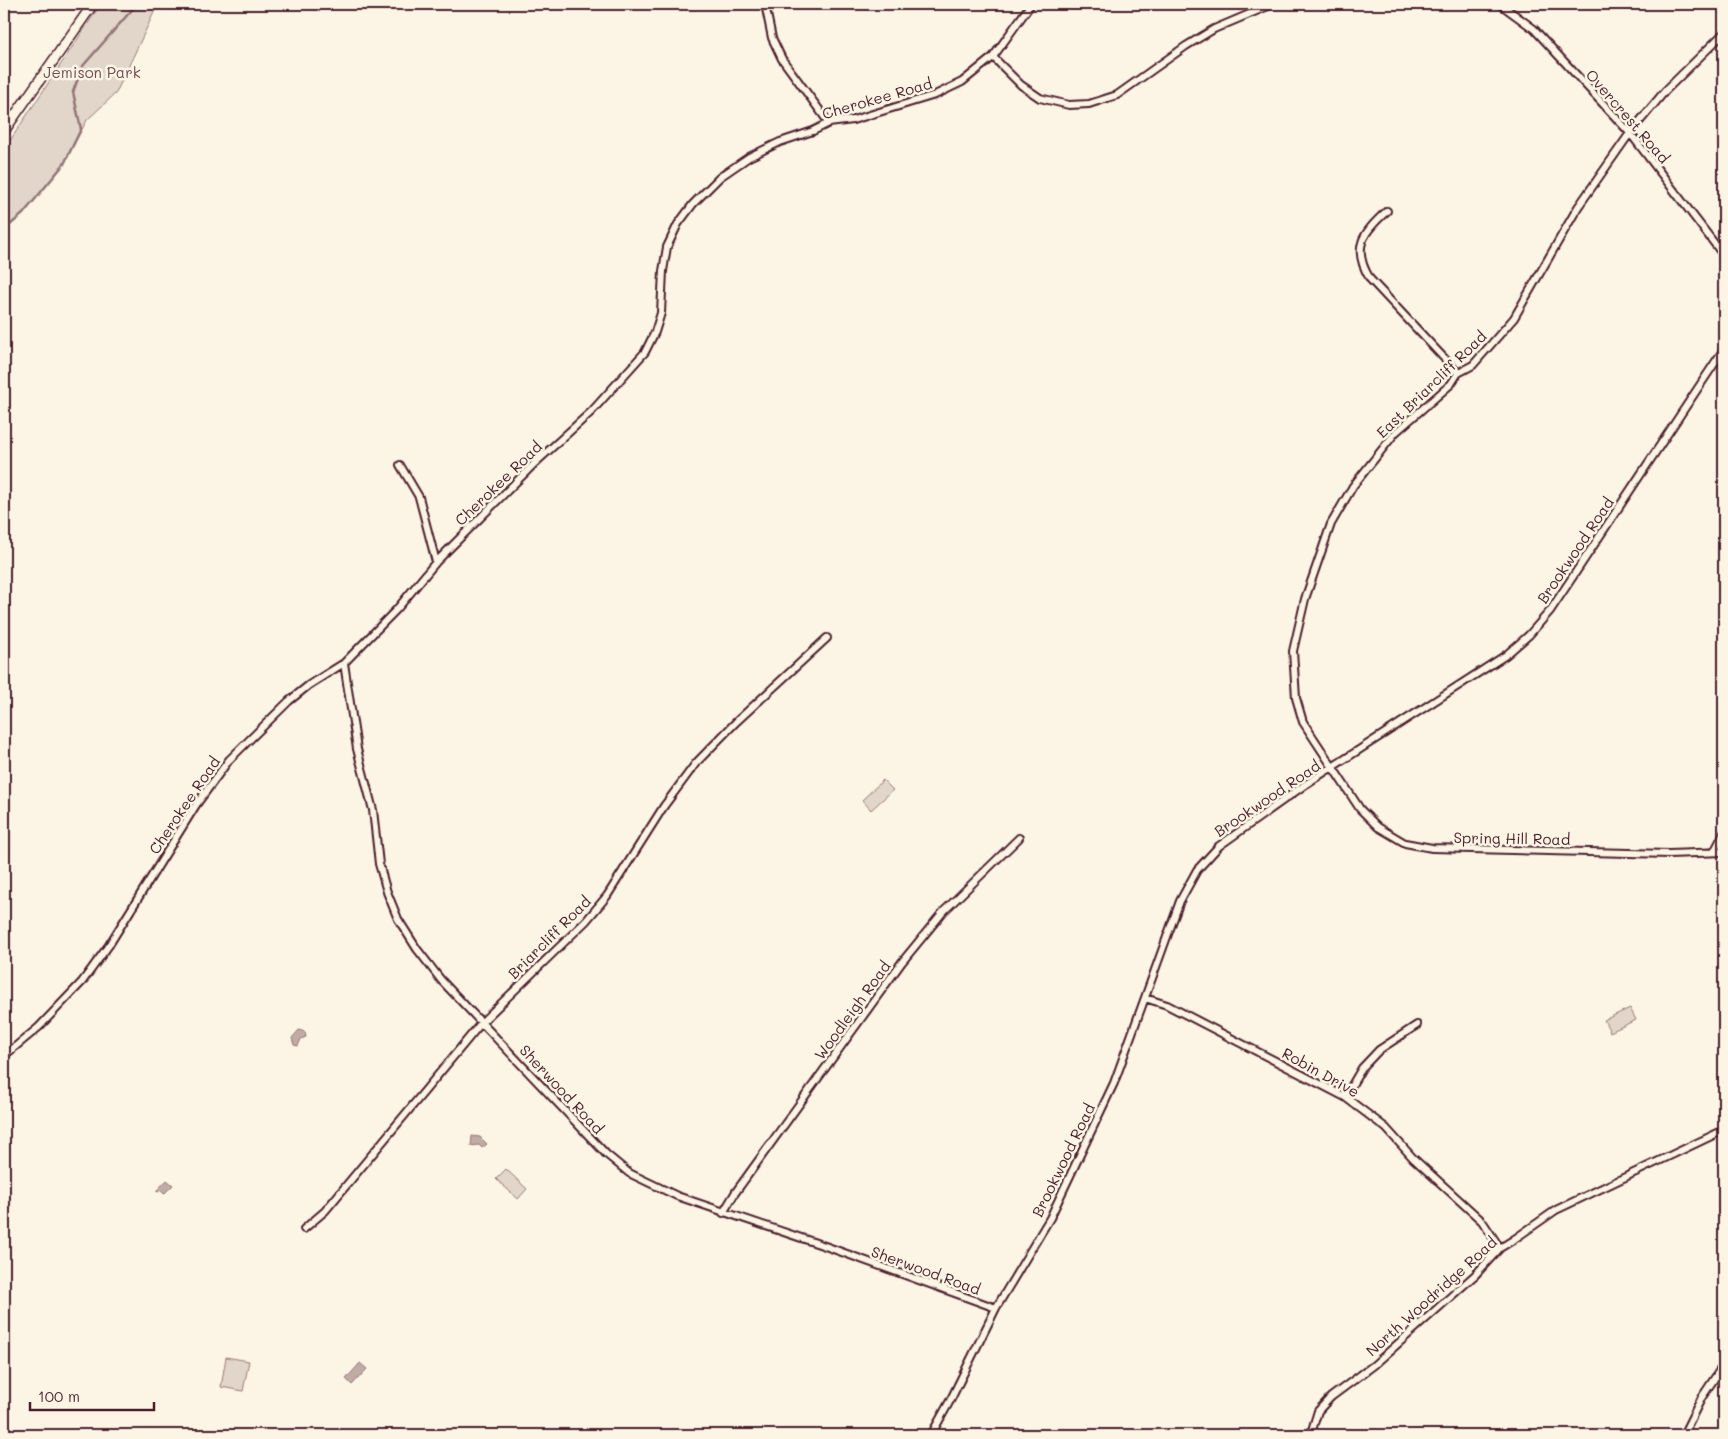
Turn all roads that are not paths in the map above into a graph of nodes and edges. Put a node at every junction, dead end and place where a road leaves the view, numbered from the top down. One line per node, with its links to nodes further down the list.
1 (94, 4): 9 (main road)
2 (765, 4): 8 (street)
3 (1031, 4): 7 (street, Cherokee Road)
4 (1273, 4): 7 (street)
5 (1500, 4): 10 (street, Overcrest Road)
6 (1724, 33): 10 (street, East Briarcliff Road)
7 (993, 57): 8 (street, Cherokee Road)
8 (829, 123): 16 (street, Cherokee Road)
9 (4, 131)
10 (1630, 133): 12 (street, Overcrest Road); 14 (street, East Briarcliff Road)
11 (1387, 211): 14 (street)
12 (1724, 256)
13 (1724, 349): 19 (street, Brookwood Road)
14 (1458, 373): 19 (street, East Briarcliff Road)
15 (400, 465): 16 (street)
16 (436, 562): 18 (street, Cherokee Road)
17 (827, 638): 25 (street, Briarcliff Road)
18 (344, 663): 25 (street, Sherwood Road); 27 (street, Cherokee Road)
19 (1334, 768): 22 (street, Spring Hill Road); 24 (street, Brookwood Road)
20 (1724, 833): 22 (street)
21 (1019, 838): 30 (street, Woodleigh Road)
22 (1714, 852): 23 (street, Spring Hill Road)
23 (1724, 852)
24 (1145, 998): 28 (street, Robin Drive); 33 (street, Brookwood Road)
25 (482, 1022): 30 (street, Sherwood Road); 31 (street, Briarcliff Road)
26 (1417, 1024): 28 (street)
27 (4, 1056)
28 (1345, 1097): 32 (street, Robin Drive)
29 (1724, 1130): 32 (street, North Woodridge Road)
30 (723, 1213): 33 (street, Sherwood Road)
31 (304, 1229)
32 (1500, 1248): 36 (street, North Woodridge Road)
33 (996, 1308): 35 (street, Brookwood Road)
34 (1724, 1364): 37 (street)
35 (933, 1434)
36 (1312, 1435)
37 (1683, 1435)

